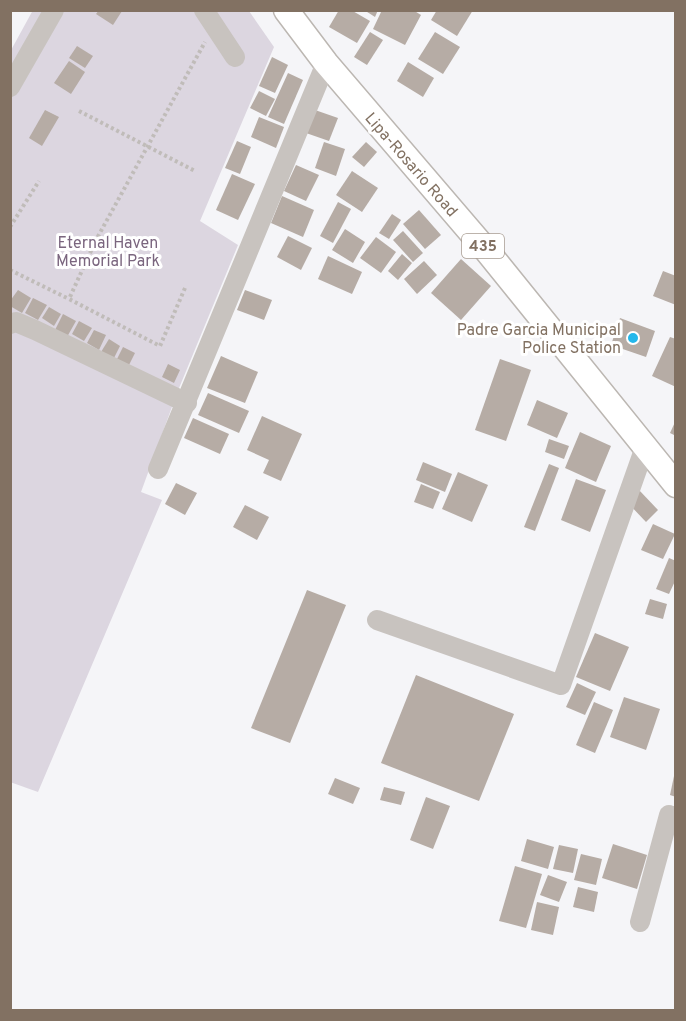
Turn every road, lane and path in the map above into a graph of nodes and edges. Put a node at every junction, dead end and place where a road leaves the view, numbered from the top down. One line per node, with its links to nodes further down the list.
1 (54, 10): 6 (street)
2 (286, 10): 5 (main road, Lipa-Rosario Road / 435)
3 (209, 18): 4 (street); 8 (path)
4 (235, 57)
5 (326, 63): 16 (street); 17 (main road, Lipa-Rosario Road / 435)
6 (10, 87)
7 (79, 111): 8 (path)
8 (146, 146): 9 (path); 14 (path)
9 (195, 171)
10 (39, 181): 11 (path)
11 (10, 227)
12 (10, 270): 14 (path)
13 (185, 288): 14 (path)
14 (69, 299)
15 (10, 324): 16 (street)
16 (187, 403): 18 (street)
17 (645, 447): 19 (main road, Lipa-Rosario Road / 435); 20 (street)
18 (158, 469)
19 (675, 485)
20 (377, 620)
21 (675, 817): 22 (street)
22 (640, 922)

